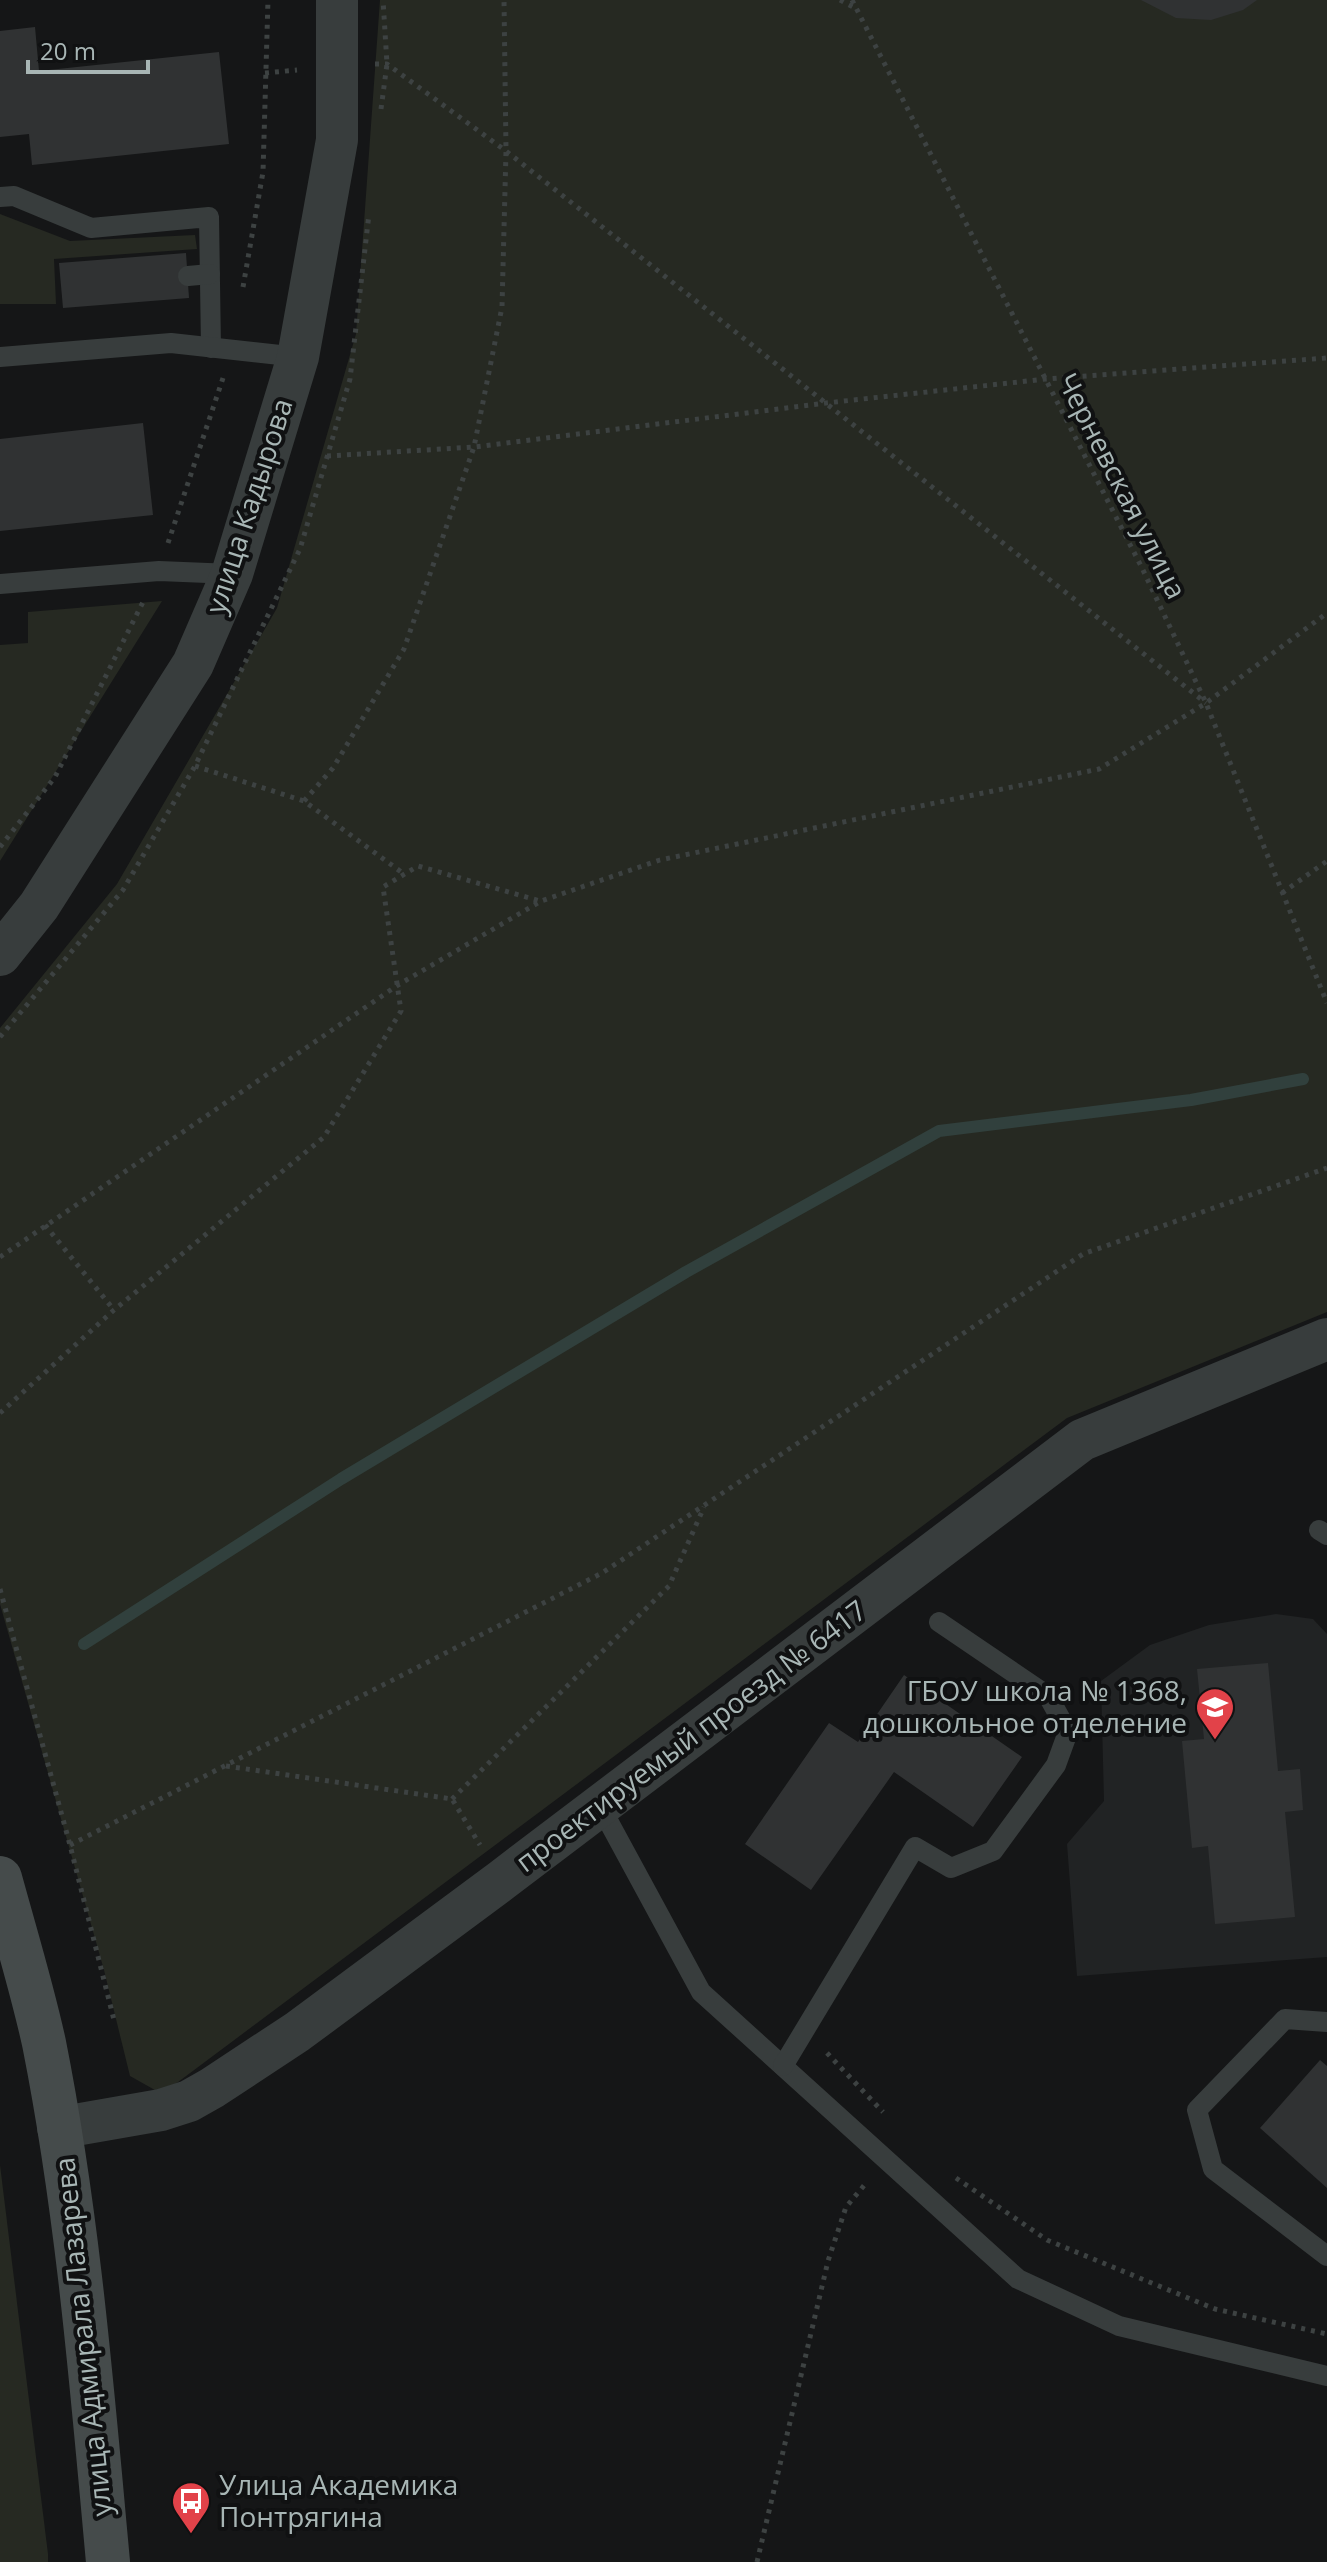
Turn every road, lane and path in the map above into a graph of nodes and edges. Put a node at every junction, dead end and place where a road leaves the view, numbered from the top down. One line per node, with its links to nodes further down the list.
1 (268, 0): 12 (path)
2 (337, 0): 14 (street, улица Кадырова)
3 (504, 0): 8 (path)
4 (840, 0): 6 (path)
5 (852, 0): 6 (path, Черневская улица)
6 (856, 8): 16 (path, Черневская улица)
7 (387, 64): 8 (path)
8 (506, 151): 17 (path); 18 (path)
9 (0, 197): 10 (lane)
10 (210, 274): 11 (lane); 12 (lane)
11 (188, 276)
12 (222, 349): 13 (lane); 14 (lane); 20 (path)
13 (0, 357)
14 (298, 357): 21 (street, улица Кадырова)
15 (1327, 358): 16 (path)
16 (1046, 379): 17 (path); 24 (path, Черневская улица)
17 (826, 403): 18 (path); 24 (path)
18 (474, 447): 19 (path); 26 (path)
19 (327, 456)
20 (159, 571): 21 (lane); 22 (lane); 27 (path)
21 (232, 574): 32 (street, улица Кадырова)
22 (0, 584)
23 (1327, 613): 24 (path)
24 (1206, 703): 30 (path, Черневская улица); 31 (path)
25 (195, 766): 26 (path)
26 (304, 801): 29 (path)
27 (0, 847)
28 (1327, 861): 30 (path)
29 (404, 874): 31 (path); 33 (path)
30 (1282, 893): 34 (path, Черневская улица)
31 (541, 901): 33 (path)
32 (0, 955)
33 (398, 985): 36 (path); 38 (path)
34 (1327, 1003)
35 (1327, 1168): 41 (path)
36 (45, 1225): 37 (path); 38 (path)
37 (0, 1257)
38 (114, 1310): 40 (path)
39 (1327, 1339): 46 (street, проектируемый проезд № 6417)
40 (0, 1413)
41 (705, 1505): 44 (path); 45 (path)
42 (0, 1589): 47 (path)
43 (939, 1622): 52 (lane)
44 (223, 1766): 45 (path); 47 (path)
45 (452, 1799): 49 (path)
46 (599, 1804): 49 (street, проектируемый проезд № 6417); 53 (lane)
47 (70, 1845): 51 (path)
48 (0, 1878): 55 (street, улица Адмирала Лазарева)
49 (502, 1880): 55 (street, проектируемый проезд № 6417)
50 (1327, 2022): 58 (lane)
51 (115, 2024)
52 (805, 2029): 53 (lane); 54 (path)
53 (783, 2066): 56 (lane)
54 (887, 2115)
55 (58, 2128): 61 (street, улица Адмирала Лазарева)
56 (886, 2159): 60 (lane); 62 (path)
57 (951, 2175): 59 (path)
58 (1327, 2256)
59 (1327, 2334)
60 (1327, 2376)
61 (108, 2562)
62 (757, 2562)

